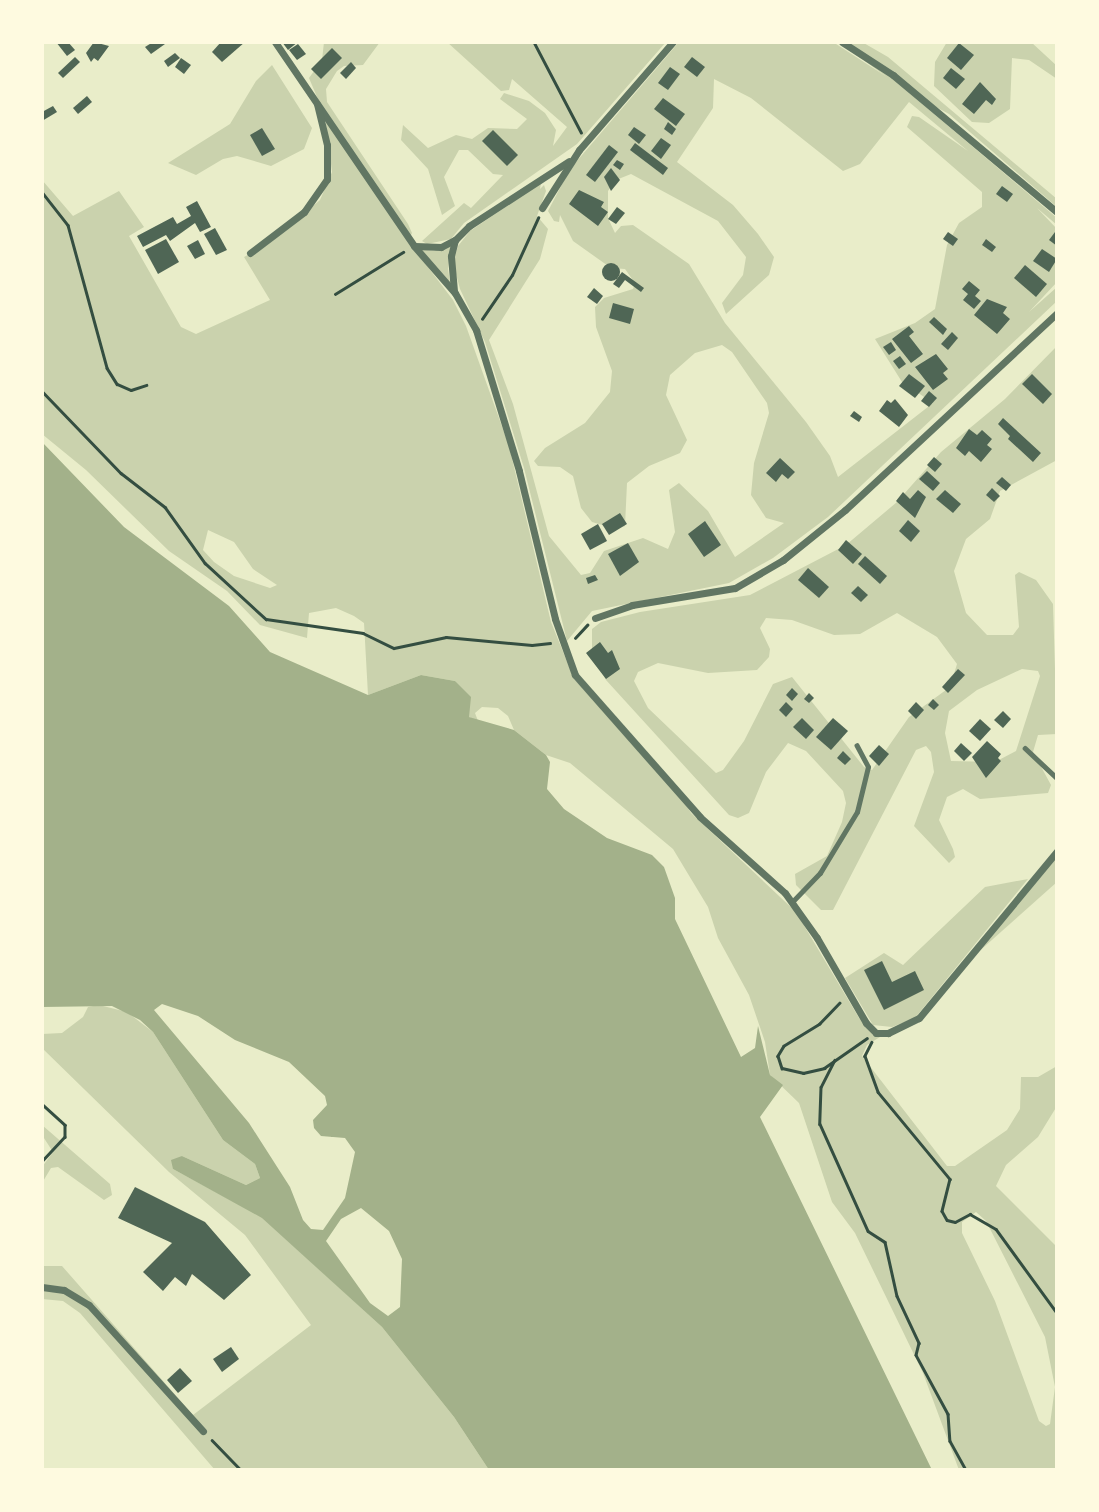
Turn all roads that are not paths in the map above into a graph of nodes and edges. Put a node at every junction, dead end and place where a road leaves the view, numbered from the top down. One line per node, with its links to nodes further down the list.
1 (275, 42): 4 (street)
2 (673, 42): 5 (street)
3 (842, 42): 7 (street)
4 (314, 97): 9 (street); 10 (street)
5 (573, 159): 6 (street); 8 (street)
6 (542, 208)
7 (1057, 212)
8 (455, 240): 9 (street); 11 (street)
9 (414, 246): 11 (street)
10 (250, 253)
11 (455, 293): 18 (street)
12 (1057, 313): 13 (street)
13 (595, 618)
14 (857, 746): 18 (lane)
15 (1025, 748): 16 (lane)
16 (1057, 778)
17 (1057, 852): 18 (street)
18 (792, 902)
19 (42, 1287): 20 (street)
20 (203, 1431)

